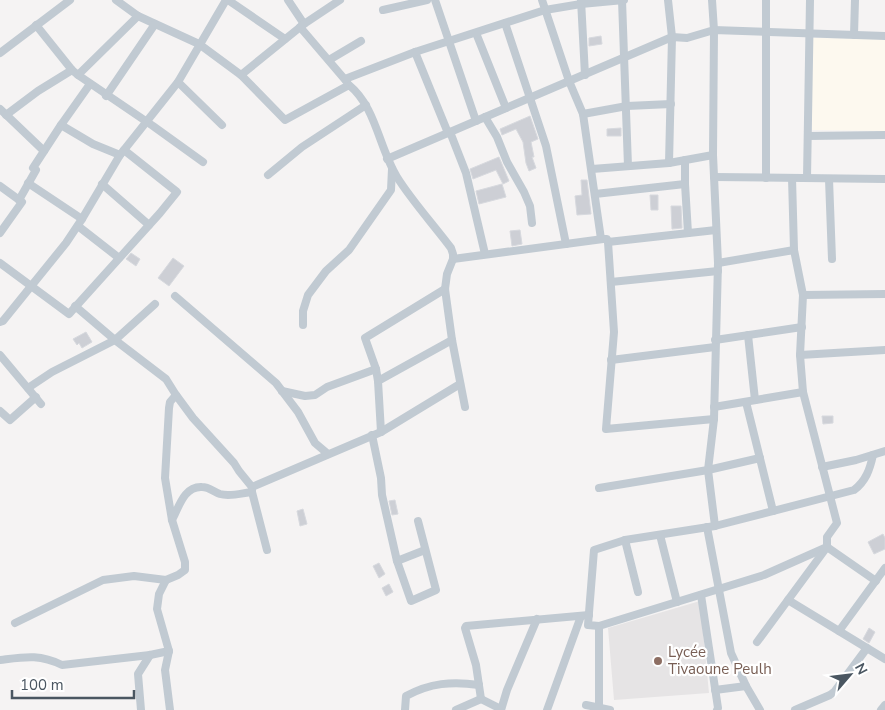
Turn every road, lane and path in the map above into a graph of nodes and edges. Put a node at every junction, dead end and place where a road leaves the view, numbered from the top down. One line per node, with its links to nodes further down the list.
1 (70, 0): 20 (street)
2 (116, 0): 18 (street)
3 (288, 0): 22 (street)
4 (340, 0): 22 (street)
5 (427, 0): 16 (street)
6 (435, 0): 32 (street)
7 (542, 0): 17 (street)
8 (623, 0): 15 (street); 36 (street)
9 (668, 0): 29 (street)
10 (712, 0): 23 (street)
11 (766, 0): 25 (street)
12 (810, 0): 26 (street)
13 (855, 0): 27 (street)
14 (223, 1): 30 (street); 33 (street)
15 (581, 2): 17 (street); 40 (street)
16 (383, 10)
17 (545, 10): 19 (street); 41 (street)
18 (138, 16): 21 (street); 38 (street)
19 (505, 23): 24 (street); 46 (street)
20 (36, 24): 35 (street); 38 (street)
21 (155, 24): 33 (street); 45 (street)
22 (302, 25): 30 (street); 37 (street)
23 (714, 30): 25 (street); 29 (street); 63 (street)
24 (476, 32): 32 (street); 50 (street)
25 (766, 32): 26 (street); 73 (street)
26 (809, 33): 27 (street); 60 (street)
27 (854, 35): 28 (street)
28 (885, 36)
29 (672, 37): 36 (street); 47 (street)
30 (285, 39): 39 (street)
31 (361, 42): 37 (street)
32 (448, 42): 34 (street); 54 (street)
33 (199, 44): 39 (street); 42 (street)
34 (415, 52): 43 (street); 58 (street)
35 (0, 53)
36 (625, 58): 40 (street); 49 (street)
37 (329, 60): 43 (street)
38 (75, 73): 44 (street); 51 (street)
39 (241, 75): 43 (street)
40 (585, 75): 41 (street)
41 (569, 81): 46 (street); 52 (street)
42 (178, 82): 55 (street); 57 (street)
43 (347, 82): 48 (street)
44 (90, 84): 45 (street); 56 (street)
45 (106, 96): 55 (street)
46 (530, 98): 50 (street); 91 (street)
47 (671, 104): 49 (street); 67 (street)
48 (366, 105): 64 (street); 71 (street)
49 (627, 106): 52 (street); 68 (street)
50 (506, 108): 53 (street)
51 (2, 113): 61 (street)
52 (583, 114): 70 (street)
53 (485, 117): 54 (street); 85 (street)
54 (476, 121): 58 (street)
55 (147, 122): 62 (street); 66 (street)
56 (61, 125): 61 (street); 62 (street)
57 (222, 125)
58 (449, 133): 64 (street); 93 (street)
59 (885, 135): 60 (street)
60 (808, 136): 75 (street)
61 (44, 151): 78 (street)
62 (122, 152): 79 (street); 86 (street)
63 (713, 155): 65 (street); 72 (street)
64 (387, 159): 69 (street)
65 (685, 160): 67 (street); 80 (street)
66 (203, 162)
67 (669, 162): 68 (street)
68 (628, 166): 70 (street)
69 (392, 168): 95 (street); 108 (street)
70 (592, 169): 82 (street)
71 (268, 175)
72 (714, 177): 73 (street); 87 (street)
73 (766, 178): 74 (street)
74 (792, 178): 75 (street); 92 (street)
75 (807, 178): 76 (street)
76 (829, 179): 77 (street); 96 (street)
77 (885, 179)
78 (28, 183): 83 (street); 84 (street)
79 (102, 184): 84 (street); 86 (street)
80 (684, 184): 82 (street); 89 (street)
81 (0, 186): 83 (street)
82 (595, 194): 90 (street)
83 (19, 200): 88 (street)
84 (80, 223): 94 (street); 100 (street)
85 (532, 223)
86 (149, 225): 94 (street)
87 (716, 230): 89 (street); 98 (street)
88 (0, 233)
89 (688, 234): 90 (street)
90 (604, 241): 91 (street); 99 (street)
91 (566, 244): 93 (street)
92 (794, 250): 98 (street); 103 (street)
93 (485, 254): 95 (street)
94 (119, 258): 106 (street)
95 (453, 259): 101 (street)
96 (832, 259)
97 (0, 262): 100 (street)
98 (718, 267): 99 (street); 113 (street)
99 (611, 282): 117 (street)
100 (32, 286): 106 (street); 107 (street)
101 (445, 289): 112 (street); 118 (street)
102 (885, 294): 103 (street)
103 (803, 295): 109 (street)
104 (175, 296): 122 (street)
105 (155, 304): 111 (street)
106 (76, 306): 111 (street)
107 (0, 322)
108 (303, 324)
109 (802, 327): 110 (street); 116 (street)
110 (748, 335): 113 (street); 126 (street)
111 (115, 340): 121 (street); 124 (street)
112 (452, 340): 119 (street); 120 (street)
113 (715, 344): 117 (street); 129 (street)
114 (885, 350): 116 (street)
115 (0, 354): 121 (street)
116 (800, 355): 123 (street)
117 (611, 360): 132 (street)
118 (376, 369): 119 (street); 122 (street)
119 (378, 381): 133 (street)
120 (460, 384): 130 (street); 133 (street)
121 (28, 388): 125 (street)
122 (282, 391): 136 (street)
123 (803, 392): 126 (street); 139 (street)
124 (176, 395): 142 (street); 145 (street)
125 (36, 397): 128 (street); 131 (street)
126 (755, 400): 127 (street)
127 (746, 402): 129 (street); 138 (street)
128 (41, 404)
129 (714, 407): 132 (street)
130 (465, 408)
131 (1, 413)
132 (714, 419): 140 (street)
133 (381, 432): 134 (street)
134 (372, 435): 136 (street); 153 (street)
135 (885, 451): 137 (street)
136 (328, 454): 142 (street)
137 (873, 455): 139 (street); 143 (street)
138 (760, 458): 140 (street); 144 (street)
139 (822, 467): 143 (street)
140 (708, 470): 141 (street); 147 (street)
141 (599, 488)
142 (252, 489): 145 (street); 151 (street)
143 (829, 496): 144 (street); 150 (street)
144 (773, 511): 147 (street)
145 (172, 520): 155 (street)
146 (418, 521): 152 (street)
147 (711, 527): 148 (street); 157 (street)
148 (660, 535): 149 (street); 161 (street)
149 (625, 540): 158 (street); 162 (street)
150 (827, 547): 156 (street); 157 (street); 160 (street)
151 (268, 550)
152 (425, 550): 153 (street); 153 (street)
153 (398, 561)
154 (885, 568): 156 (street)
155 (166, 580): 164 (street); 169 (street)
156 (876, 581): 166 (street)
157 (719, 589): 159 (street); 174 (street)
158 (638, 592)
159 (701, 595): 161 (street); 175 (street)
160 (788, 600): 166 (street); 167 (street)
161 (676, 602): 165 (street)
162 (585, 616): 163 (street); 165 (street); 186 (street)
163 (537, 619): 173 (street); 185 (street)
164 (15, 623)
165 (599, 626): 180 (street)
166 (839, 631): 168 (street)
167 (757, 642)
168 (867, 648): 171 (street); 179 (street)
169 (169, 651): 170 (street); 182 (street)
170 (150, 654): 172 (street); 181 (street)
171 (884, 656)
172 (0, 660)
173 (479, 685): 176 (street); 183 (street)
174 (746, 686): 175 (street); 189 (street)
175 (715, 690): 188 (street)
176 (481, 699): 184 (street); 185 (street)
177 (586, 705): 180 (street)
178 (885, 705): 191 (street)
179 (814, 706): 190 (street)
180 (599, 708): 187 (street)
181 (140, 710)
182 (170, 710)
183 (405, 710)
184 (456, 710)
185 (501, 710)
186 (547, 710)
187 (610, 710)
188 (717, 710)
189 (760, 710)
190 (795, 710)
191 (881, 710)

